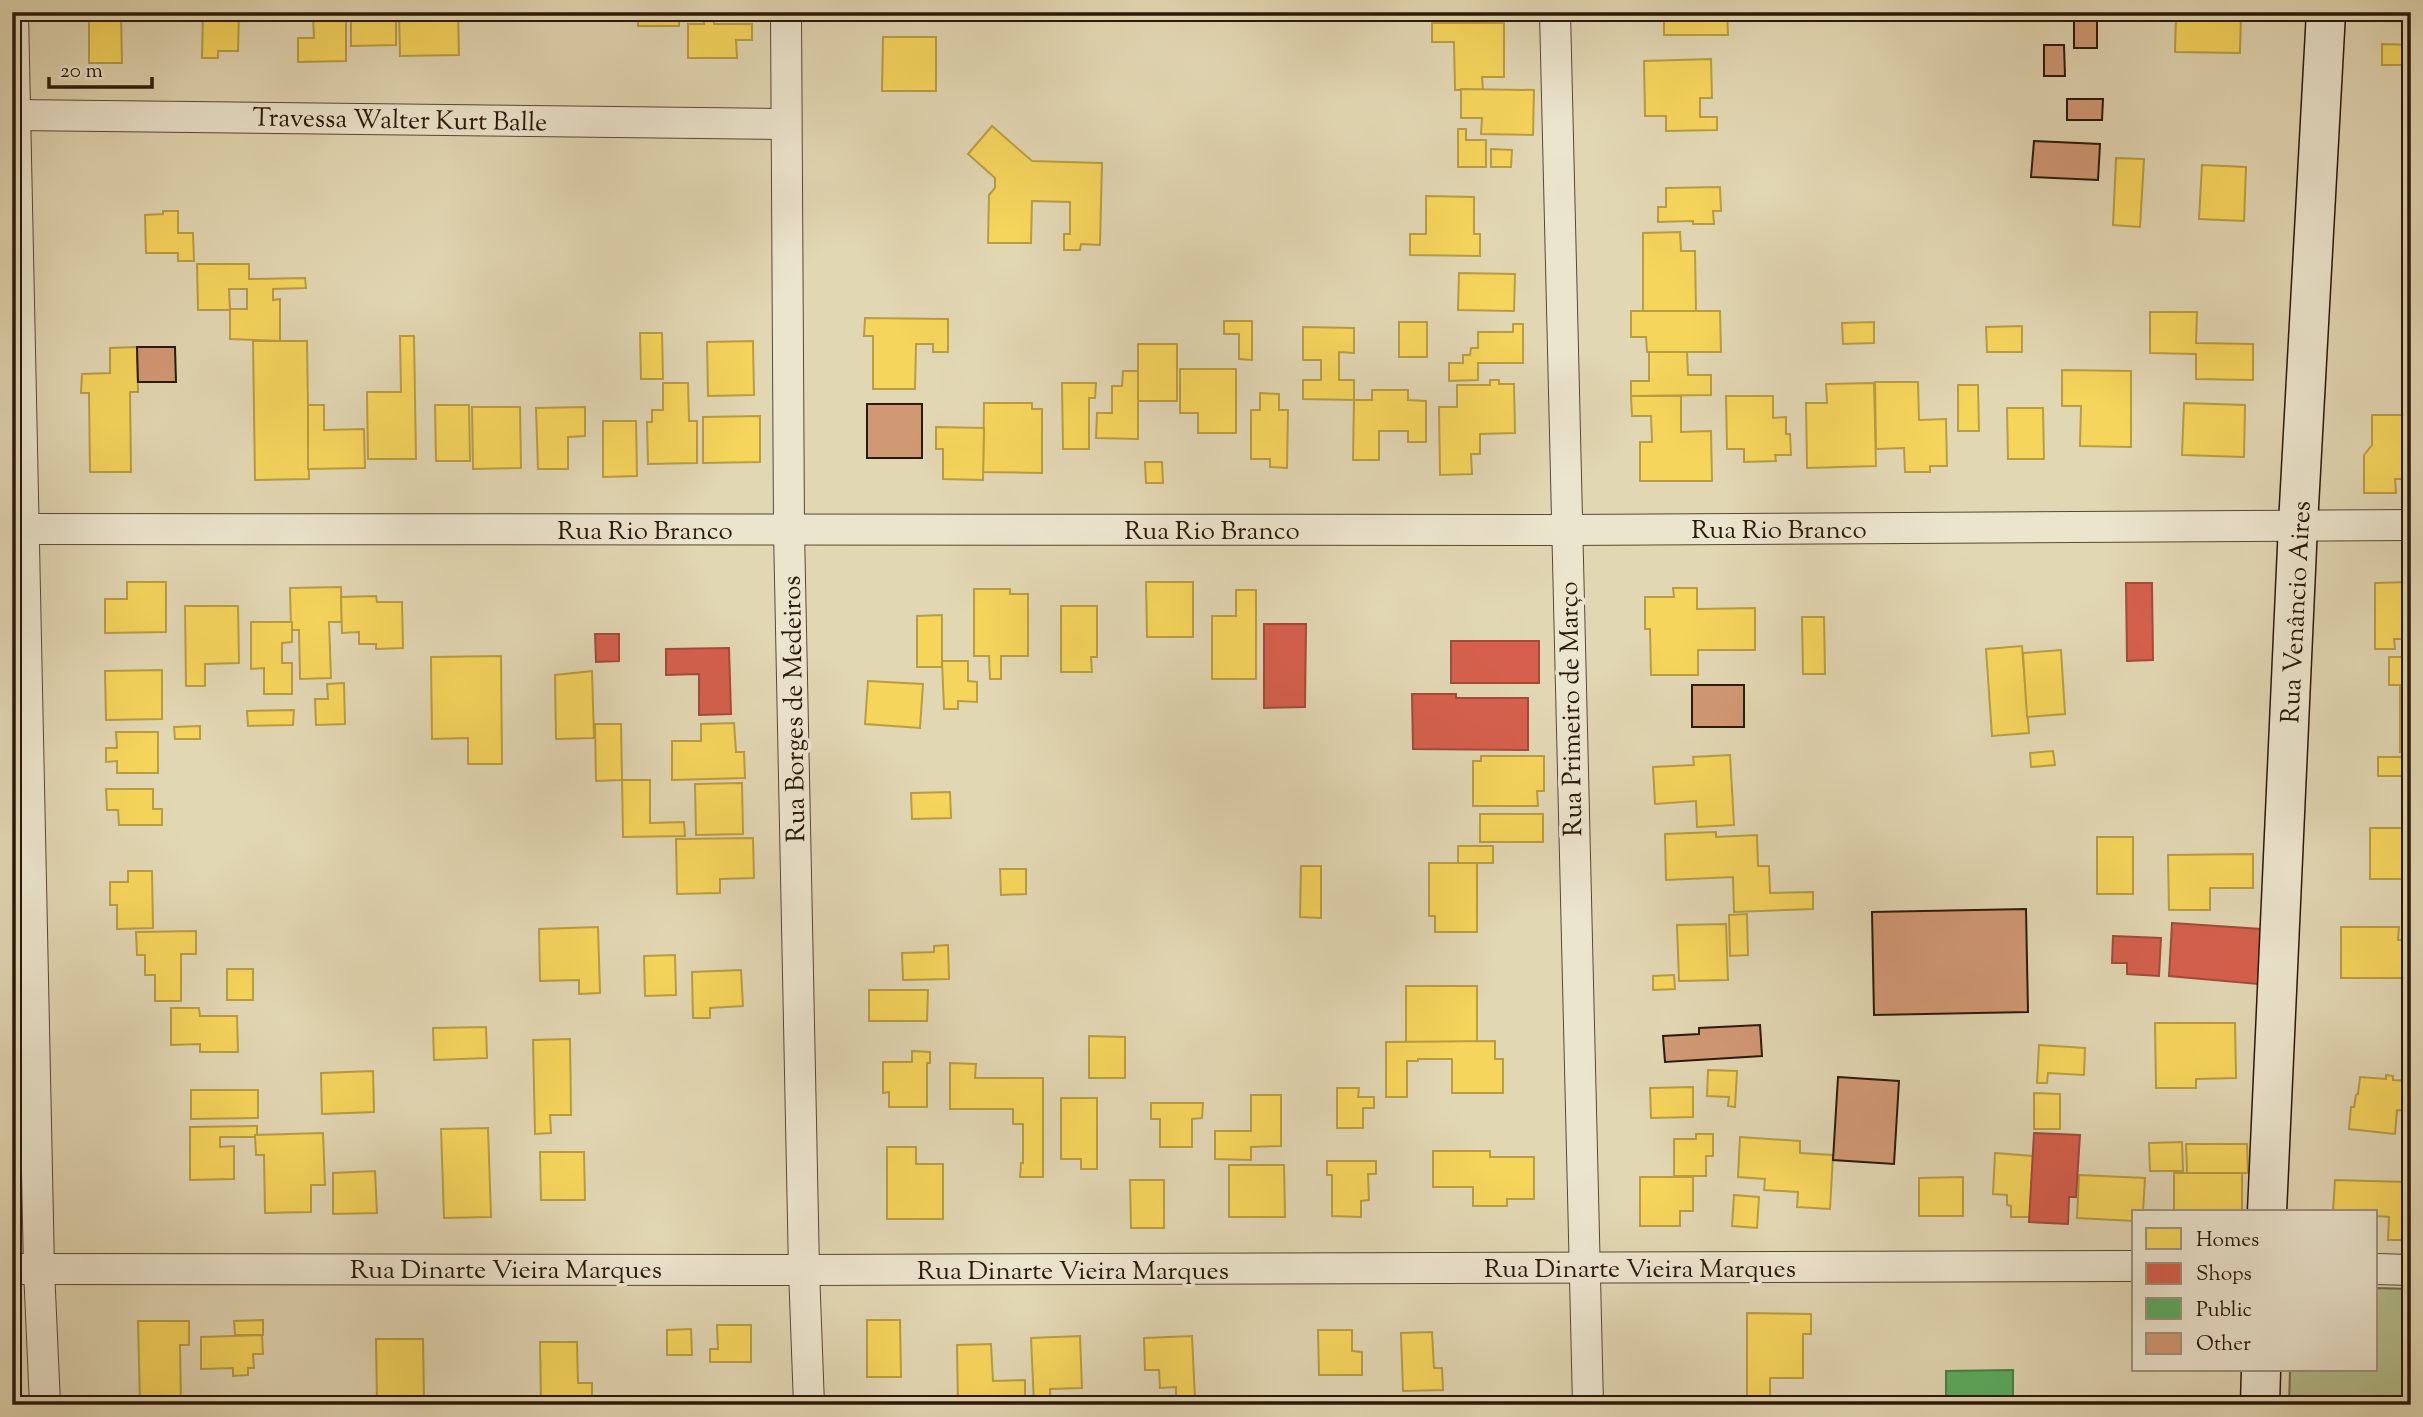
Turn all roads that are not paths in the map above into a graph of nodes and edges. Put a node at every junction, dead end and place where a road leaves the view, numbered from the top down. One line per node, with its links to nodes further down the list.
1 (13, 12): 5 (street)
2 (786, 12): 6 (street, Rua Borges de Medeiros)
3 (1555, 12): 11 (street, Rua Primeiro de Março)
4 (2326, 12): 7 (street, Rua Venâncio Aires)
5 (15, 114): 6 (street, Travessa Walter Kurt Balle); 9 (street)
6 (786, 124): 10 (street, Rua Borges de Medeiros)
7 (2298, 525): 8 (street, Rua Rio Branco); 11 (street, Rua Rio Branco); 12 (street, Rua Venâncio Aires)
8 (2411, 526)
9 (18, 529): 10 (street, Rua Rio Branco); 14 (street)
10 (789, 530): 11 (street, Rua Rio Branco); 17 (street, Rua Borges de Medeiros)
11 (1566, 530): 15 (street, Rua Primeiro de Março)
12 (2267, 1210)
13 (2132, 1266): 15 (street, Rua Dinarte Vieira Marques)
14 (25, 1269): 17 (street, Rua Dinarte Vieira Marques); 20 (street)
15 (1585, 1269): 17 (street, Rua Dinarte Vieira Marques); 22 (street, Rua Primeiro de Março)
16 (2378, 1269): 18 (street)
17 (804, 1270): 21 (street, Rua Borges de Medeiros)
18 (2411, 1270)
19 (2261, 1372): 23 (street)
20 (45, 1405)
21 (809, 1405)
22 (1588, 1405)
23 (2260, 1405)

